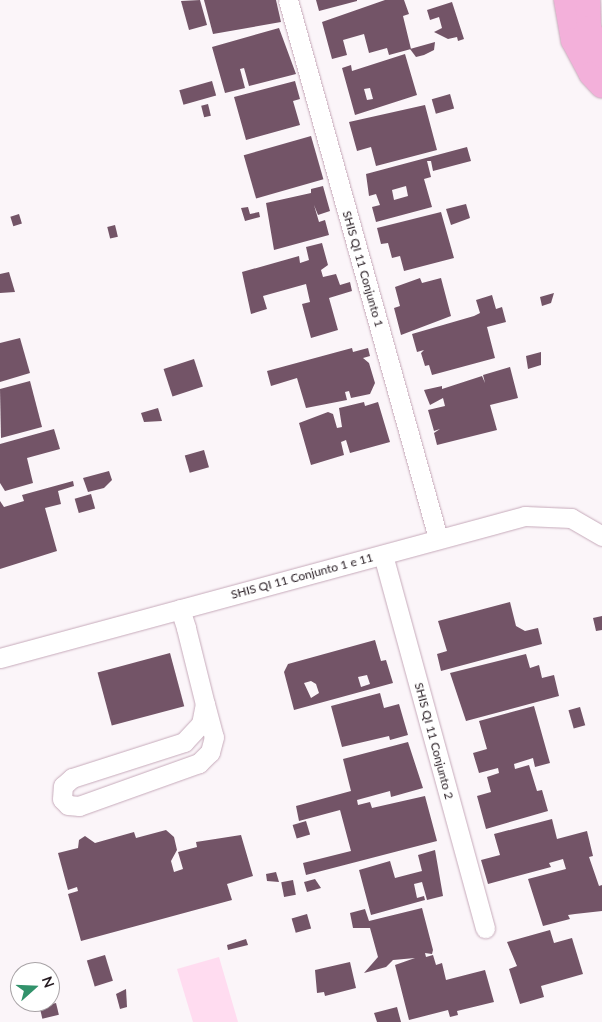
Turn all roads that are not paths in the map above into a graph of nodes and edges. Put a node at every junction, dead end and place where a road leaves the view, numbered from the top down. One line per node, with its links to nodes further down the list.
1 (288, 0): 7 (street, SHIS QI 11 Conjunto 1)
2 (566, 0): 5 (main road)
3 (588, 0): 4 (main road)
4 (602, 56)
5 (602, 86)
6 (602, 536): 7 (street, SHIS QI 11 Conjunto 1 e 11)
7 (438, 538): 8 (street, SHIS QI 11 Conjunto 1 e 11)
8 (383, 555): 9 (street, SHIS QI 11 Conjunto 1 e 11); 12 (street, SHIS QI 11 Conjunto 2)
9 (180, 609): 10 (street, SHIS QI 11 Conjunto 1 e 11); 11 (street)
10 (0, 658)
11 (205, 704): 11 (street)
12 (485, 928)

